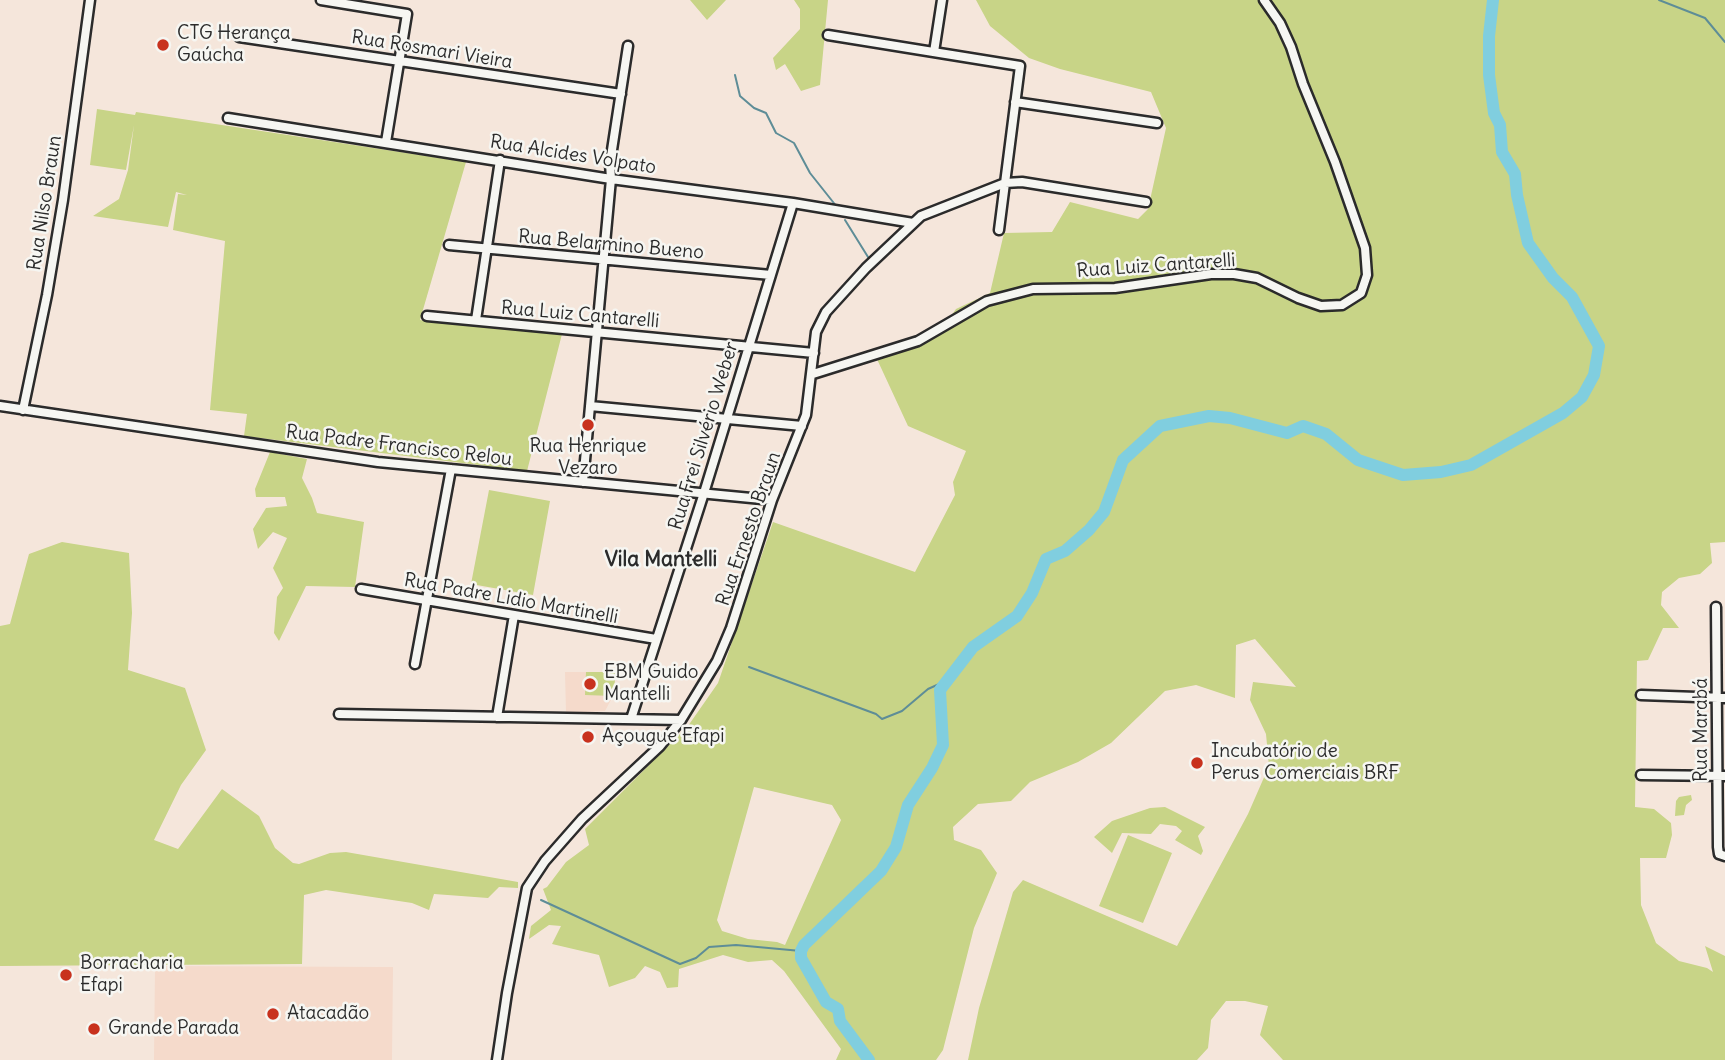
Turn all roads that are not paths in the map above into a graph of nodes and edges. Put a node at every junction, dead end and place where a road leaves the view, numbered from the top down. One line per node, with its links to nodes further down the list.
1 (89, 0): 34 (street, Rua Nilso Braun)
2 (321, 0): 9 (street)
3 (942, 0): 8 (street)
4 (1264, 0): 31 (street, Rua Luiz Cantarelli)
5 (828, 35): 8 (street)
6 (239, 37): 9 (street, Rua Rosmari Vieira)
7 (628, 46): 10 (street)
8 (934, 52): 11 (street)
9 (399, 61): 10 (street, Rua Rosmari Vieira); 14 (street)
10 (621, 94): 16 (street)
11 (1015, 102): 13 (street); 17 (street)
12 (228, 118): 14 (street, Rua Alcides Volpato)
13 (1157, 124)
14 (386, 142): 15 (street, Rua Alcides Volpato)
15 (500, 160): 16 (street, Rua Alcides Volpato); 23 (street)
16 (611, 178): 19 (street, Rua Alcides Volpato); 24 (street)
17 (1005, 183): 18 (street); 20 (street, Rua Ernesto Braun); 21 (street)
18 (1146, 202)
19 (793, 203): 20 (street, Rua Alcides Volpato); 25 (street, Rua Frei Silvério Weber)
20 (913, 223): 30 (street, Rua Ernesto Braun)
21 (999, 230)
22 (449, 246): 23 (street, Rua Belarmino Bueno)
23 (487, 249): 24 (street, Rua Belarmino Bueno); 27 (street)
24 (604, 260): 25 (street, Rua Belarmino Bueno); 28 (street)
25 (771, 275): 29 (street, Rua Frei Silvério Weber)
26 (427, 316): 27 (street, Rua Luiz Cantarelli)
27 (476, 320): 28 (street, Rua Luiz Cantarelli)
28 (597, 332): 29 (street, Rua Luiz Cantarelli); 33 (street)
29 (748, 346): 30 (street, Rua Luiz Cantarelli); 35 (street, Rua Frei Silvério Weber)
30 (814, 353): 31 (street, Rua Ernesto Braun)
31 (813, 374): 36 (street, Rua Ernesto Braun)
32 (0, 406): 34 (street, Rua Padre Francisco Relou)
33 (590, 406): 35 (street); 38 (street)
34 (23, 410): 37 (street, Rua Padre Francisco Relou)
35 (725, 419): 36 (street); 39 (street, Rua Frei Silvério Weber)
36 (802, 426): 40 (street, Rua Ernesto Braun)
37 (451, 469): 38 (street, Rua Padre Francisco Relou); 42 (street)
38 (583, 482): 39 (street, Rua Padre Francisco Relou)
39 (704, 493): 40 (street, Rua Padre Francisco Relou); 45 (street, Rua Frei Silvério Weber)
40 (772, 500): 52 (street, Rua Ernesto Braun)
41 (361, 589): 42 (street, Rua Padre Lidio Martinelli)
42 (427, 600): 44 (street, Rua Padre Lidio Martinelli); 46 (street)
43 (1716, 607): 48 (street, Rua Marabá)
44 (514, 615): 45 (street, Rua Padre Lidio Martinelli); 50 (street)
45 (656, 639): 51 (street, Rua Frei Silvério Weber)
46 (415, 664)
47 (1641, 695): 48 (street)
48 (1721, 698): 54 (street, Rua Marabá)
49 (339, 714): 50 (street)
50 (497, 717): 51 (street)
51 (631, 719): 52 (street)
52 (681, 720): 56 (street, Rua Ernesto Braun)
53 (1641, 775): 54 (street)
54 (1721, 776): 55 (street, Rua Marabá)
55 (1722, 855)
56 (496, 1060)

